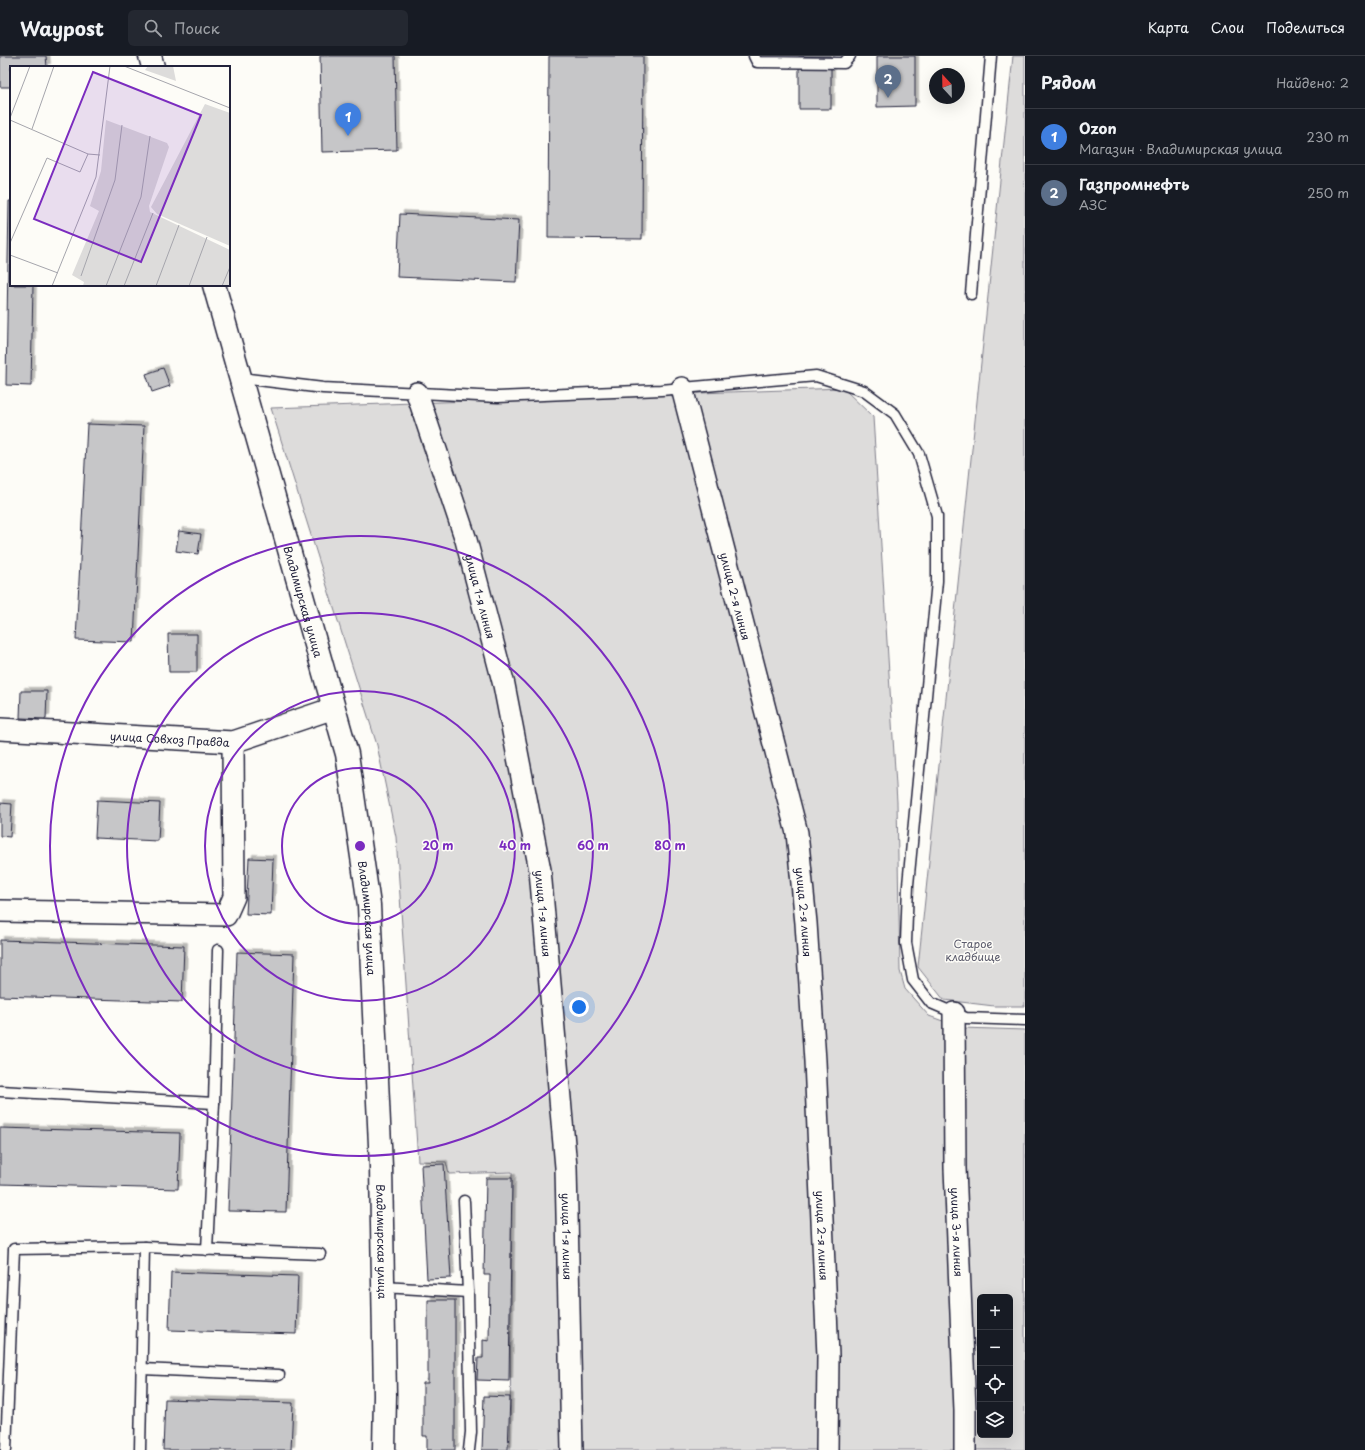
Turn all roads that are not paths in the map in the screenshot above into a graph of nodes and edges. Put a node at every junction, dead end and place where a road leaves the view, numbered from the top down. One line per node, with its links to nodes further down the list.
1 (150, 56): 5 (street)
2 (754, 56): 3 (lane)
3 (850, 56)
4 (991, 56): 7 (lane)
5 (153, 66)
6 (214, 286): 8 (street, Владимирская улица)
7 (971, 294)
8 (241, 378): 10 (lane); 11 (street, Владимирская улица)
9 (682, 388): 10 (lane); 16 (lane); 33 (street, улица 2-я линия)
10 (417, 393): 32 (street, улица 1-я линия)
11 (334, 708): 13 (street, улица Совхоз Правда); 24 (street, Владимирская улица)
12 (0, 729): 13 (street, улица Совхоз Правда)
13 (233, 742): 14 (street)
14 (0, 912)
15 (218, 950): 19 (lane)
16 (954, 1013): 17 (lane); 34 (street, улица 3-я линия)
17 (1025, 1020)
18 (0, 1090): 19 (lane)
19 (214, 1103): 22 (lane)
20 (464, 1201): 25 (lane)
21 (144, 1247): 22 (lane); 26 (lane); 28 (lane)
22 (207, 1250): 23 (lane)
23 (320, 1254)
24 (383, 1287): 25 (lane); 30 (street, Владимирская улица)
25 (468, 1292): 31 (lane)
26 (142, 1369): 27 (lane); 29 (lane)
27 (279, 1375)
28 (6, 1450)
29 (140, 1450)
30 (384, 1450)
31 (468, 1450)
32 (572, 1450)
33 (827, 1450)
34 (965, 1450)

